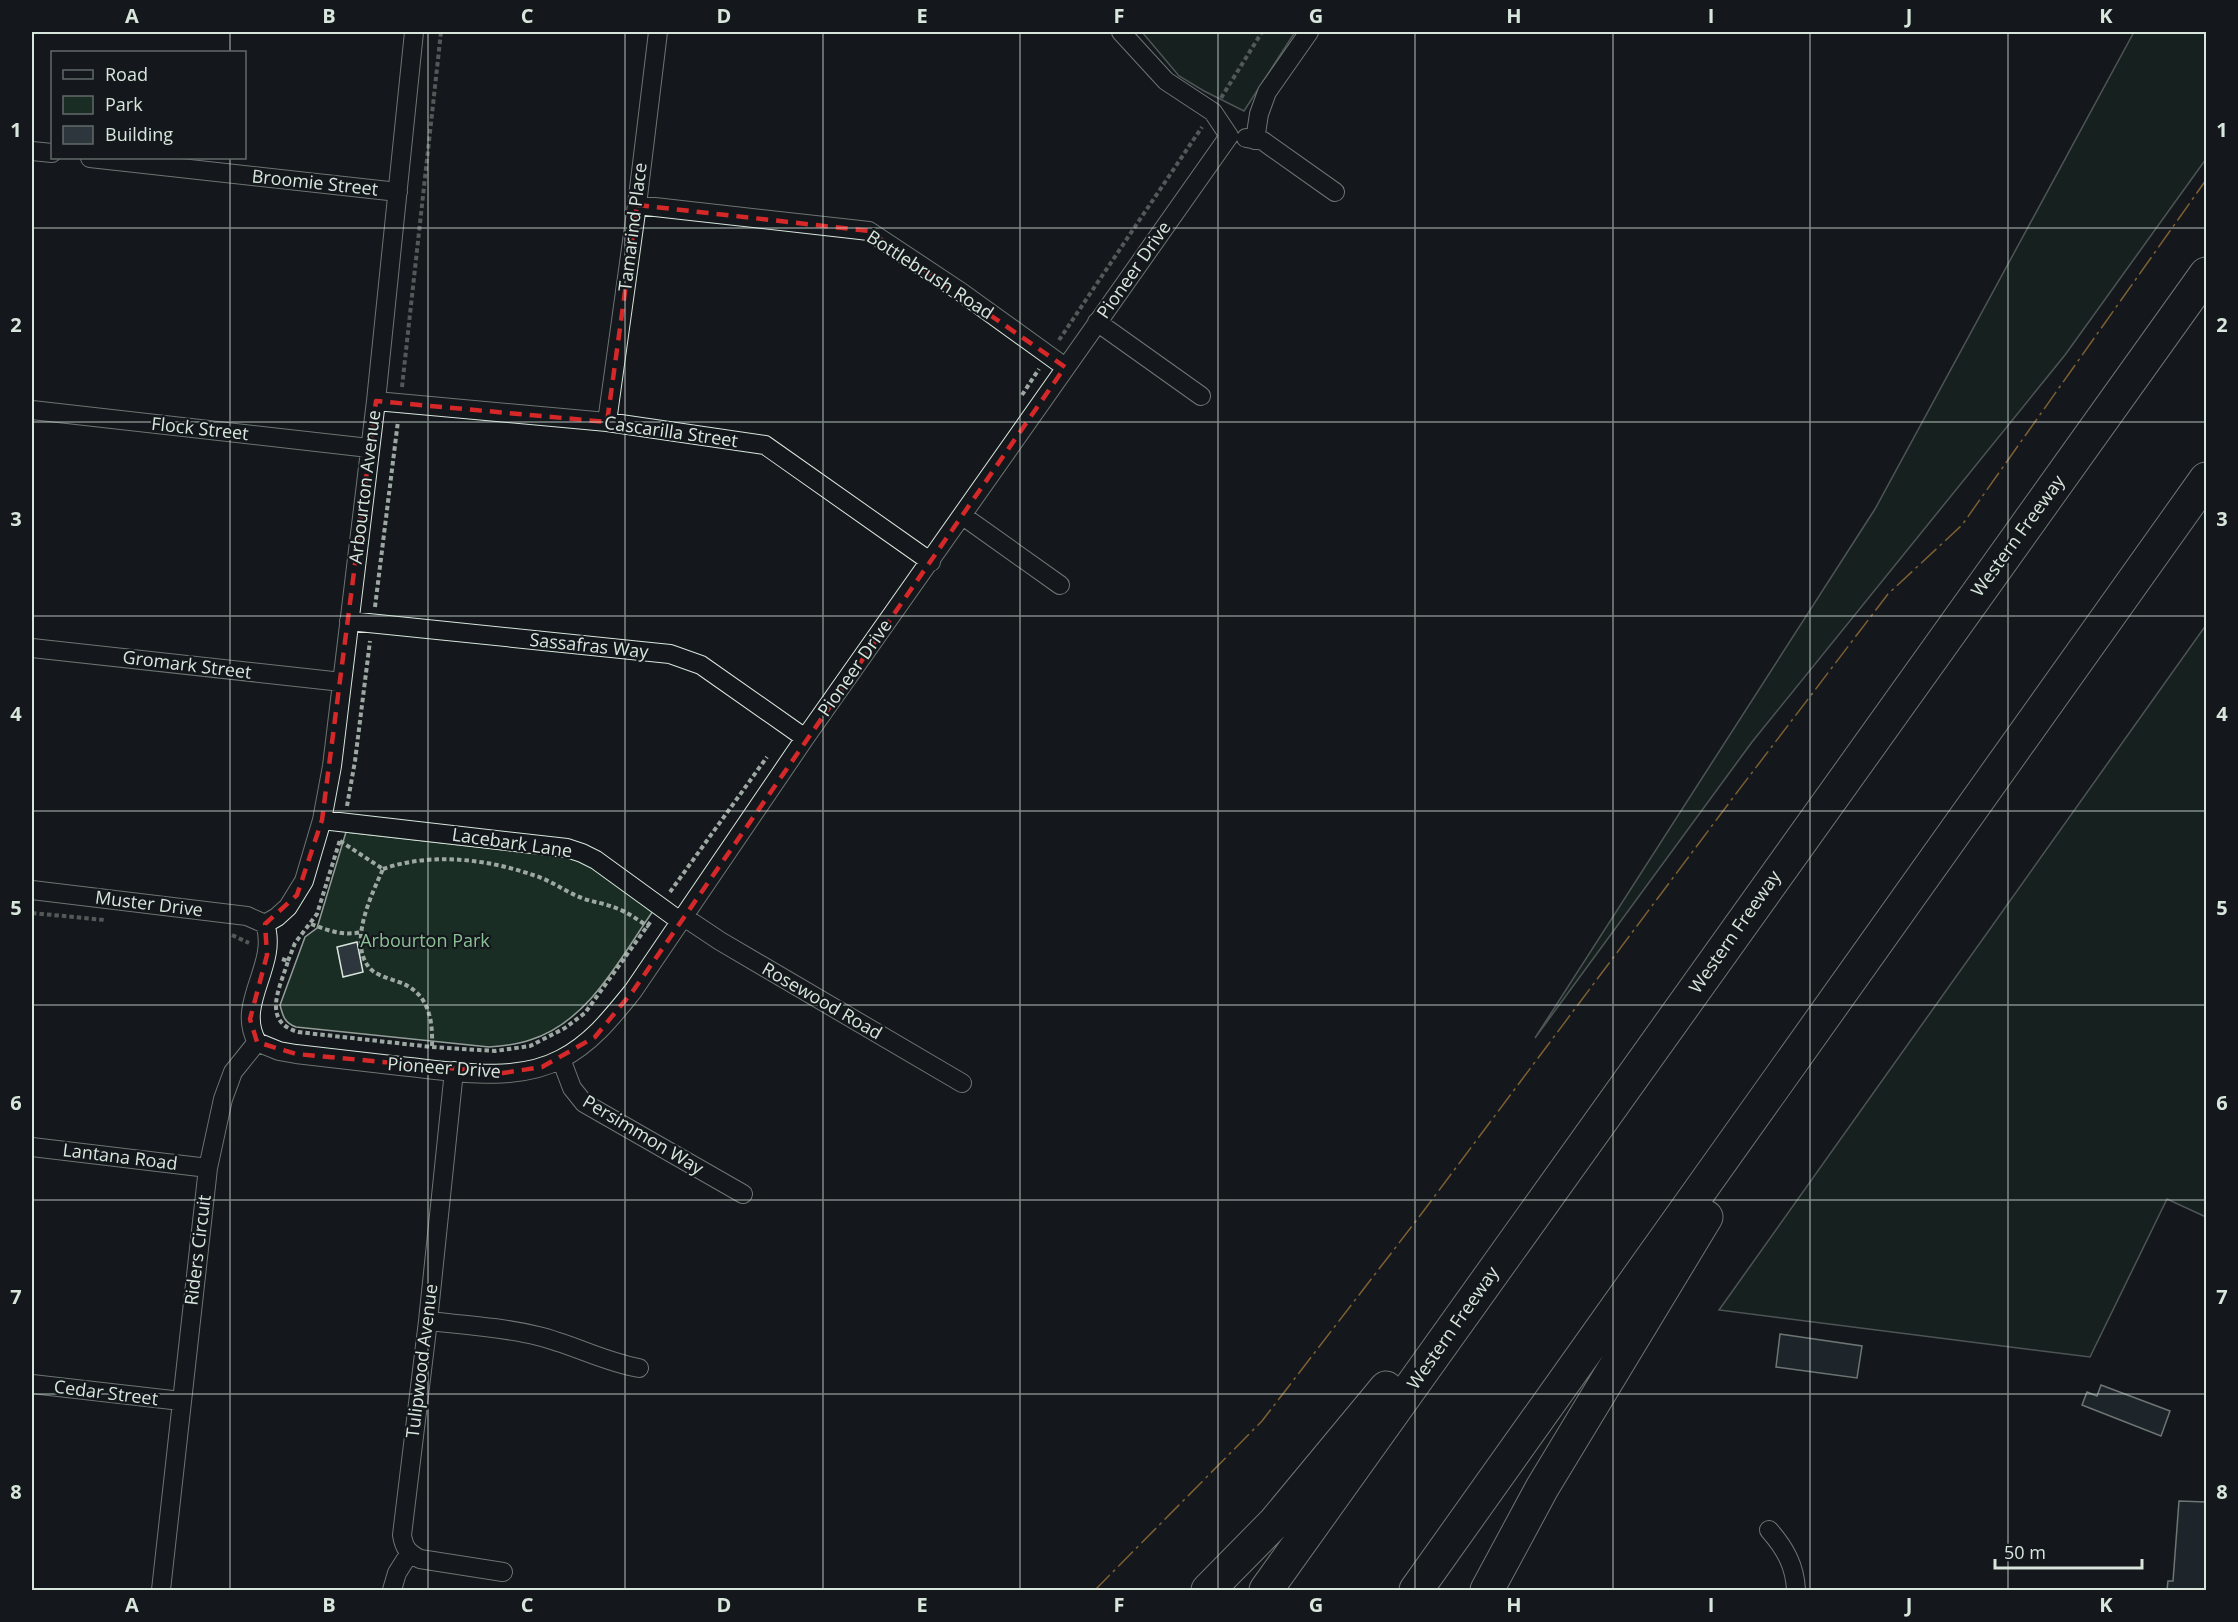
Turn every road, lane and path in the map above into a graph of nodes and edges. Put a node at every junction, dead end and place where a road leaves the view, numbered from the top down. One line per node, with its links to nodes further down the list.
1 (414, 32): 10 (street, Arbourton Avenue)
2 (658, 32): 12 (street, Tamarind Place)
3 (1121, 32): 5 (street)
4 (1309, 32): 6 (street)
5 (1229, 136): 6 (street); 14 (street, Pioneer Drive)
6 (1256, 140): 11 (street)
7 (32, 151): 8 (street)
8 (51, 153)
9 (99, 159): 10 (street, Broomie Street)
10 (398, 192): 17 (street, Arbourton Avenue)
11 (1335, 192)
12 (637, 205): 15 (street, Bottlebrush Road); 19 (street, Tamarind Place)
13 (2206, 274): 37 (highway, Western Freeway)
14 (1097, 322): 15 (street, Pioneer Drive); 16 (street)
15 (1065, 367): 22 (street, Pioneer Drive)
16 (1201, 396)
17 (376, 401): 19 (street, Cascarilla Street); 20 (street, Arbourton Avenue)
18 (32, 410): 20 (street, Flock Street)
19 (607, 422): 23 (street, Cascarilla Street)
20 (369, 448): 25 (street, Arbourton Avenue)
21 (2206, 479): 39 (highway)
22 (963, 516): 23 (street, Pioneer Drive); 24 (street)
23 (931, 562): 28 (street, Pioneer Drive)
24 (1060, 585)
25 (349, 621): 27 (street, Arbourton Avenue); 28 (street, Sassafras Way)
26 (32, 648): 27 (street, Gromark Street)
27 (342, 682): 29 (street, Arbourton Avenue)
28 (805, 738): 33 (street, Pioneer Drive)
29 (322, 820): 33 (street, Lacebark Lane); 34 (street, Arbourton Avenue)
30 (339, 841): 31 (path)
31 (383, 868): 36 (path); 38 (path)
32 (32, 890): 34 (street, Muster Drive)
33 (682, 919): 38 (street, Pioneer Drive); 44 (street, Rosewood Road)
34 (265, 924): 40 (street)
35 (311, 924): 36 (path)
36 (362, 932): 42 (path)
37 (1730, 939): 57 (highway); 58 (highway, Western Freeway)
38 (666, 942): 41 (street, Pioneer Drive)
39 (1852, 974): 59 (highway); 60 (highway)
40 (257, 1042): 42 (street, Pioneer Drive); 46 (street, Riders Circuit)
41 (561, 1059): 43 (street, Pioneer Drive); 47 (street, Persimmon Way)
42 (430, 1069): 43 (street, Pioneer Drive)
43 (454, 1071): 48 (street, Tulipwood Avenue)
44 (962, 1083)
45 (32, 1147): 46 (street, Lantana Road)
46 (208, 1168): 51 (street, Riders Circuit)
47 (743, 1194)
48 (428, 1321): 49 (street); 53 (street, Tulipwood Avenue)
49 (639, 1368)
50 (32, 1384): 51 (street, Cedar Street)
51 (181, 1401): 55 (street, Riders Circuit)
52 (1769, 1530): 61 (street)
53 (409, 1554): 54 (street); 56 (street)
54 (502, 1572)
55 (161, 1590)
56 (392, 1590)
57 (1208, 1590)
58 (1266, 1590)
59 (1416, 1590)
60 (1487, 1590)
61 (1796, 1590)

